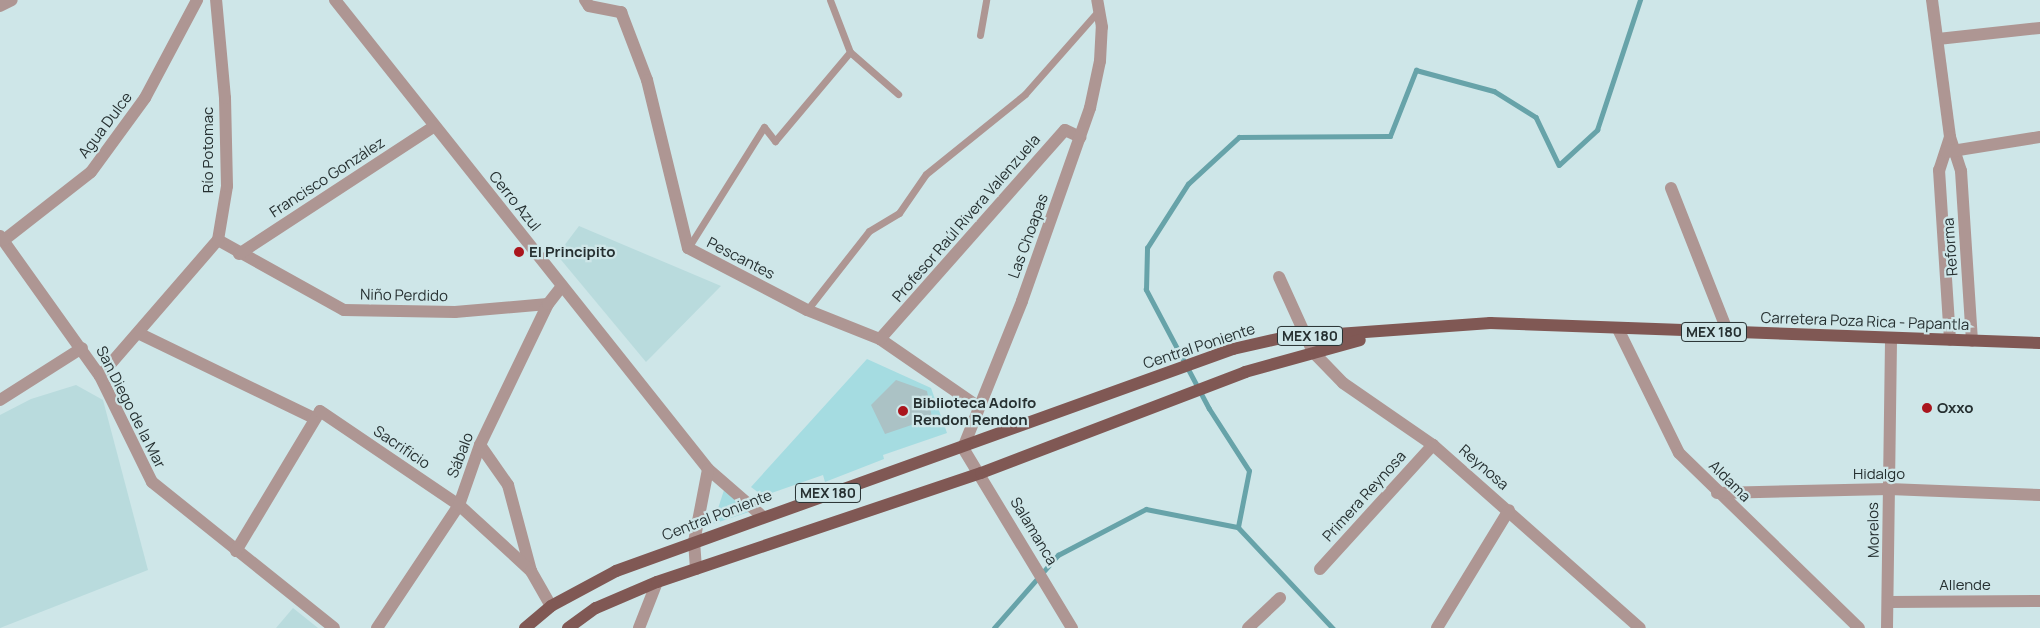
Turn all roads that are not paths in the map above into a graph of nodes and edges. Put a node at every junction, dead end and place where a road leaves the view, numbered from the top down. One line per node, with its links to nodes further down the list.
1 (12, 0): 10 (street)
2 (197, 0): 21 (street, Agua Dulce)
3 (216, 0): 24 (street, Río Potomac)
4 (335, 0): 16 (street, Cerro Azul)
5 (585, 0): 25 (street, Pescantes)
6 (830, 0): 14 (lane)
7 (986, 0): 12 (lane)
8 (1932, 0): 13 (street, Reforma)
9 (1098, 5): 17 (street, Las Choapas); 30 (lane)
10 (0, 6)
11 (2040, 28): 13 (street)
12 (980, 36)
13 (1938, 39): 19 (street, Reforma)
14 (850, 52): 15 (lane); 25 (lane)
15 (898, 94)
16 (433, 127): 26 (street, Francisco González); 28 (street, Cerro Azul)
17 (1080, 137): 36 (street, Profesor Raúl Rivera Valenzuela); 45 (street, Las Choapas)
18 (2040, 137): 19 (street)
19 (1948, 152): 22 (street, Reforma); 23 (street, Reforma)
20 (1671, 188): 33 (street)
21 (2, 238): 41 (street, San Diego de la Mar)
22 (1966, 238): 23 (street); 39 (street, Reforma)
23 (1944, 239): 37 (street, Reforma)
24 (218, 240): 26 (street, Niño Perdido); 34 (street)
25 (688, 248): 30 (street, Pescantes)
26 (240, 254): 29 (street, Niño Perdido)
27 (1279, 277): 35 (street, Reynosa)
28 (562, 286): 29 (street, Sábalo); 50 (street, Cerro Azul)
29 (548, 304): 47 (street, Sábalo)
30 (808, 310): 36 (street, Pescantes)
31 (1618, 329): 32 (main road, Carretera Poza Rica - Papantla / MEX 180); 33 (main road, Carretera Poza Rica - Papantla / MEX 180); 53 (street, Aldama)
32 (1389, 332): 35 (main road, Central Poniente / MEX 180); 42 (main road, MEX 180)
33 (1728, 332): 38 (main road, Carretera Poza Rica - Papantla / MEX 180)
34 (138, 333): 43 (street); 46 (street, Sacrificio)
35 (1303, 336): 42 (street, Reynosa); 49 (main road, Central Poniente / MEX 180)
36 (880, 339): 45 (street, Pescantes)
37 (1950, 340): 38 (main road, Carretera Poza Rica - Papantla / MEX 180); 39 (main road, Carretera Poza Rica - Papantla / MEX 180)
38 (1891, 341): 52 (street, Morelos)
39 (1972, 341): 40 (main road, Carretera Poza Rica - Papantla / MEX 180)
40 (2040, 343)
41 (82, 348): 43 (street, San Diego de la Mar); 44 (street)
42 (1313, 352): 48 (street, Reynosa); 51 (main road, MEX 180)
43 (100, 376): 59 (street, San Diego de la Mar)
44 (0, 400)
45 (977, 406): 49 (street, Las Choapas)
46 (317, 414): 55 (street, Sacrificio); 59 (street)
47 (480, 445): 55 (street, Sábalo); 62 (street, Sacrificio)
48 (1433, 445): 56 (street, Reynosa); 61 (street, Primera Reynosa)
49 (964, 448): 51 (street); 57 (main road, Central Poniente / MEX 180)
50 (708, 468): 57 (street, Cerro Azul); 58 (street)
51 (981, 473): 60 (main road, MEX 180); 73 (street, Salamanca)
52 (1889, 489): 53 (street, Hidalgo); 54 (street, Hidalgo); 66 (street, Morelos)
53 (1717, 493): 77 (street, Aldama)
54 (2040, 495)
55 (459, 505): 62 (street, Sacrificio); 69 (street, Sábalo)
56 (1509, 510): 75 (street); 76 (street, Reynosa)
57 (761, 515): 58 (main road, Central Poniente / MEX 180)
58 (694, 542): 60 (street); 67 (main road, Central Poniente / MEX 180)
59 (236, 550): 68 (street, San Diego de la Mar)
60 (696, 569): 63 (main road, MEX 180)
61 (1320, 570)
62 (531, 571): 67 (street, Sacrificio)
63 (657, 582): 71 (main road, MEX 180); 72 (street)
64 (1280, 598): 74 (street)
65 (2040, 601): 66 (street, Allende)
66 (1890, 602): 78 (street, Morelos)
67 (551, 606): 70 (main road, Central Poniente / MEX 180)
68 (334, 628)
69 (377, 628)
70 (525, 628)
71 (568, 628)
72 (639, 628)
73 (1072, 628)
74 (1248, 628)
75 (1437, 628)
76 (1640, 628)
77 (1859, 628)
78 (1887, 628)

